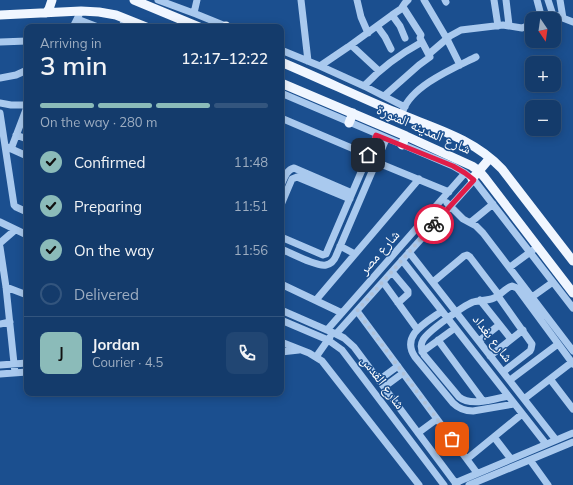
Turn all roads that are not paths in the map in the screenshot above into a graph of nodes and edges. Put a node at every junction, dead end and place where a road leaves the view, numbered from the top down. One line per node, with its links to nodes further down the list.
1 (52, 0): 17 (main road)
2 (134, 0): 13 (main road)
3 (158, 0): 18 (street)
4 (197, 0): 18 (street)
5 (301, 0): 44 (street)
6 (356, 0): 33 (street)
7 (424, 0): 35 (street)
8 (494, 0): 31 (street)
9 (506, 0): 29 (street)
10 (537, 0): 15 (street)
11 (548, 0): 16 (street)
12 (560, 0): 22 (street)
13 (147, 2): 27 (main road)
14 (404, 3): 21 (street); 38 (street)
15 (540, 12)
16 (552, 12)
17 (46, 13): 19 (main road); 20 (main road)
18 (194, 13): 28 (street)
19 (0, 14)
20 (79, 15): 24 (main road); 25 (street); 26 (street)
21 (392, 15): 30 (street); 34 (street)
22 (563, 18): 23 (street)
23 (573, 22)
24 (124, 23)
25 (74, 24)
26 (93, 24)
27 (183, 24)
28 (219, 24)
29 (509, 25): 31 (street); 32 (street)
30 (377, 26): 33 (street); 40 (street)
31 (498, 26): 35 (street)
32 (525, 27)
33 (368, 33): 39 (street)
34 (405, 38)
35 (446, 39): 42 (street); 46 (street)
36 (24, 41): 37 (street)
37 (0, 42)
38 (422, 42): 42 (street); 49 (street)
39 (351, 45): 47 (street); 49 (street)
40 (391, 49)
41 (284, 51): 44 (street)
42 (429, 54): 54 (street)
43 (476, 58): 46 (street)
44 (308, 61): 47 (street)
45 (284, 63): 60 (main road, شارع المدينه المنورة)
46 (460, 65): 60 (street)
47 (320, 66): 52 (street)
48 (24, 71): 50 (street)
49 (379, 71): 52 (street)
50 (0, 78)
51 (284, 84): 58 (main road, شارع المدينه المنورة)
52 (364, 86): 54 (street)
53 (284, 94): 62 (street)
54 (384, 96): 60 (street)
55 (0, 103): 56 (street)
56 (24, 106)
57 (0, 113): 69 (street)
58 (353, 113): 60 (main road, شارع المدينه المنورة); 62 (main road)
59 (24, 114): 63 (street)
60 (394, 116): 65 (main road, شارع المدينه المنورة); 72 (main road, شارع المدينه المنورة)
61 (284, 120): 71 (street)
62 (349, 122): 64 (street)
63 (16, 135): 66 (street); 69 (street)
64 (376, 135): 67 (street); 71 (street)
65 (406, 136): 68 (main road); 74 (main road, شارع المدينه المنورة)
66 (24, 137)
67 (386, 139): 68 (street); 73 (street)
68 (402, 145): 75 (street)
69 (8, 148): 70 (street); 85 (street)
70 (24, 155)
71 (366, 158): 73 (street); 79 (street)
72 (490, 158): 74 (main road); 103 (main road, شارع المدينه المنورة)
73 (375, 163): 77 (street); 86 (street)
74 (479, 171): 75 (main road); 97 (main road, شارع المدينه المنورة)
75 (470, 177): 78 (street, شارع مصر); 82 (street); 83 (street, شارع مصر)
76 (284, 179): 79 (street)
77 (419, 179): 78 (street); 100 (street)
78 (448, 192): 81 (street, شارع مصر)
79 (351, 196): 80 (street); 84 (street)
80 (284, 198)
81 (443, 198): 83 (street); 124 (street, شارع مصر)
82 (493, 204): 88 (street); 97 (street)
83 (450, 206): 88 (street); 99 (street, شارع مصر)
84 (346, 207): 86 (street); 91 (street)
85 (24, 211)
86 (355, 211): 93 (street)
87 (0, 222): 89 (street)
88 (470, 222): 105 (street)
89 (15, 230): 90 (street); 94 (street)
90 (24, 234)
91 (335, 234): 92 (street); 93 (street)
92 (284, 238)
93 (344, 238): 95 (street)
94 (0, 243)
95 (340, 246): 100 (street); 101 (street)
96 (284, 250): 101 (street)
97 (534, 250): 105 (street); 109 (street); 112 (main road, شارع المدينه المنورة)
98 (0, 251): 111 (street)
99 (409, 252): 102 (street, شارع مصر); 108 (street, شارع بغداد)
100 (355, 254): 104 (street)
101 (336, 256): 104 (street)
102 (402, 260): 106 (street, شارع مصر); 123 (street, شارع بغداد)
103 (573, 261)
104 (348, 263): 116 (street)
105 (510, 267): 115 (street)
106 (392, 272): 107 (street, شارع مصر); 119 (street)
107 (383, 282): 119 (street); 122 (street, شارع مصر)
108 (433, 282): 114 (street); 125 (street, شارع بغداد)
109 (553, 282): 115 (street); 120 (street)
110 (284, 285): 116 (street)
111 (6, 287): 113 (street); 118 (street)
112 (573, 293)
113 (24, 294)
114 (498, 295): 117 (street); 133 (street); 140 (street)
115 (532, 297): 142 (street)
116 (316, 300): 124 (street)
117 (480, 300): 125 (street); 130 (street)
118 (4, 301): 128 (street)
119 (398, 302): 132 (street)
120 (573, 308)
121 (284, 311): 134 (street)
122 (357, 311): 134 (street, شارع مصر); 154 (street)
123 (442, 311): 126 (street, شارع بغداد); 132 (street)
124 (342, 312): 134 (street, شارع مصر)
125 (456, 312): 126 (street); 138 (street, شارع بغداد)
126 (448, 318): 131 (street, شارع بغداد); 145 (street)
127 (284, 321): 136 (street, شارع القدس)
128 (10, 322): 129 (street); 151 (street)
129 (0, 324)
130 (499, 325): 135 (street); 138 (street)
131 (455, 328): 137 (street); 156 (street, شارع بغداد)
132 (417, 329): 170 (street)
133 (523, 330): 135 (street); 157 (street)
134 (332, 332): 136 (street); 141 (street)
135 (511, 339): 147 (street)
136 (328, 340): 146 (street, شارع القدس); 148 (street)
137 (438, 340): 145 (street); 168 (street)
138 (479, 341): 147 (street, شارع بغداد)
139 (284, 343): 143 (street)
140 (558, 344): 150 (street); 163 (street)
141 (354, 347): 146 (street); 162 (street)
142 (572, 347)
143 (302, 350): 144 (street); 148 (street)
144 (284, 352)
145 (422, 352): 167 (street)
146 (346, 355): 174 (street, شارع القدس)
147 (490, 356): 153 (street, شارع بغداد)
148 (316, 357): 188 (street)
149 (24, 362): 151 (street)
150 (572, 363): 161 (street)
151 (14, 364): 152 (street); 158 (street)
152 (0, 365)
153 (498, 365): 156 (street); 157 (street, شارع بغداد)
154 (398, 366): 159 (street); 162 (street)
155 (24, 372): 158 (street)
156 (489, 372): 165 (street, شارع بغداد)
157 (503, 372): 163 (street, شارع بغداد)
158 (16, 373): 160 (street)
159 (403, 373): 164 (street); 175 (street)
160 (0, 374)
161 (550, 379): 166 (street); 172 (street)
162 (379, 380): 164 (street)
163 (510, 380): 166 (street, شارع بغداد)
164 (384, 387): 171 (street)
165 (508, 396): 168 (street); 169 (street, شارع بغداد)
166 (524, 399): 179 (street, شارع بغداد)
167 (462, 400): 168 (street); 170 (street)
168 (482, 401)
169 (514, 404): 170 (street); 173 (street, شارع بغداد)
170 (457, 407)
171 (400, 409): 174 (street); 176 (street)
172 (573, 409)
173 (522, 414): 178 (street); 180 (street, شارع بغداد)
174 (392, 416): 189 (street, شارع القدس)
175 (437, 419): 176 (street); 183 (street)
176 (418, 433): 187 (street)
177 (573, 433): 179 (street)
178 (494, 437): 183 (street); 184 (street)
179 (556, 440): 180 (street)
180 (544, 445): 182 (street, شارع بغداد); 184 (street)
181 (572, 445): 182 (street)
182 (547, 453): 185 (street)
183 (467, 459): 186 (street)
184 (511, 459): 186 (street)
185 (530, 460): 190 (street); 191 (street)
186 (477, 473): 187 (street)
187 (456, 484)
188 (420, 485)
189 (444, 485)
190 (469, 485)
191 (548, 485)

